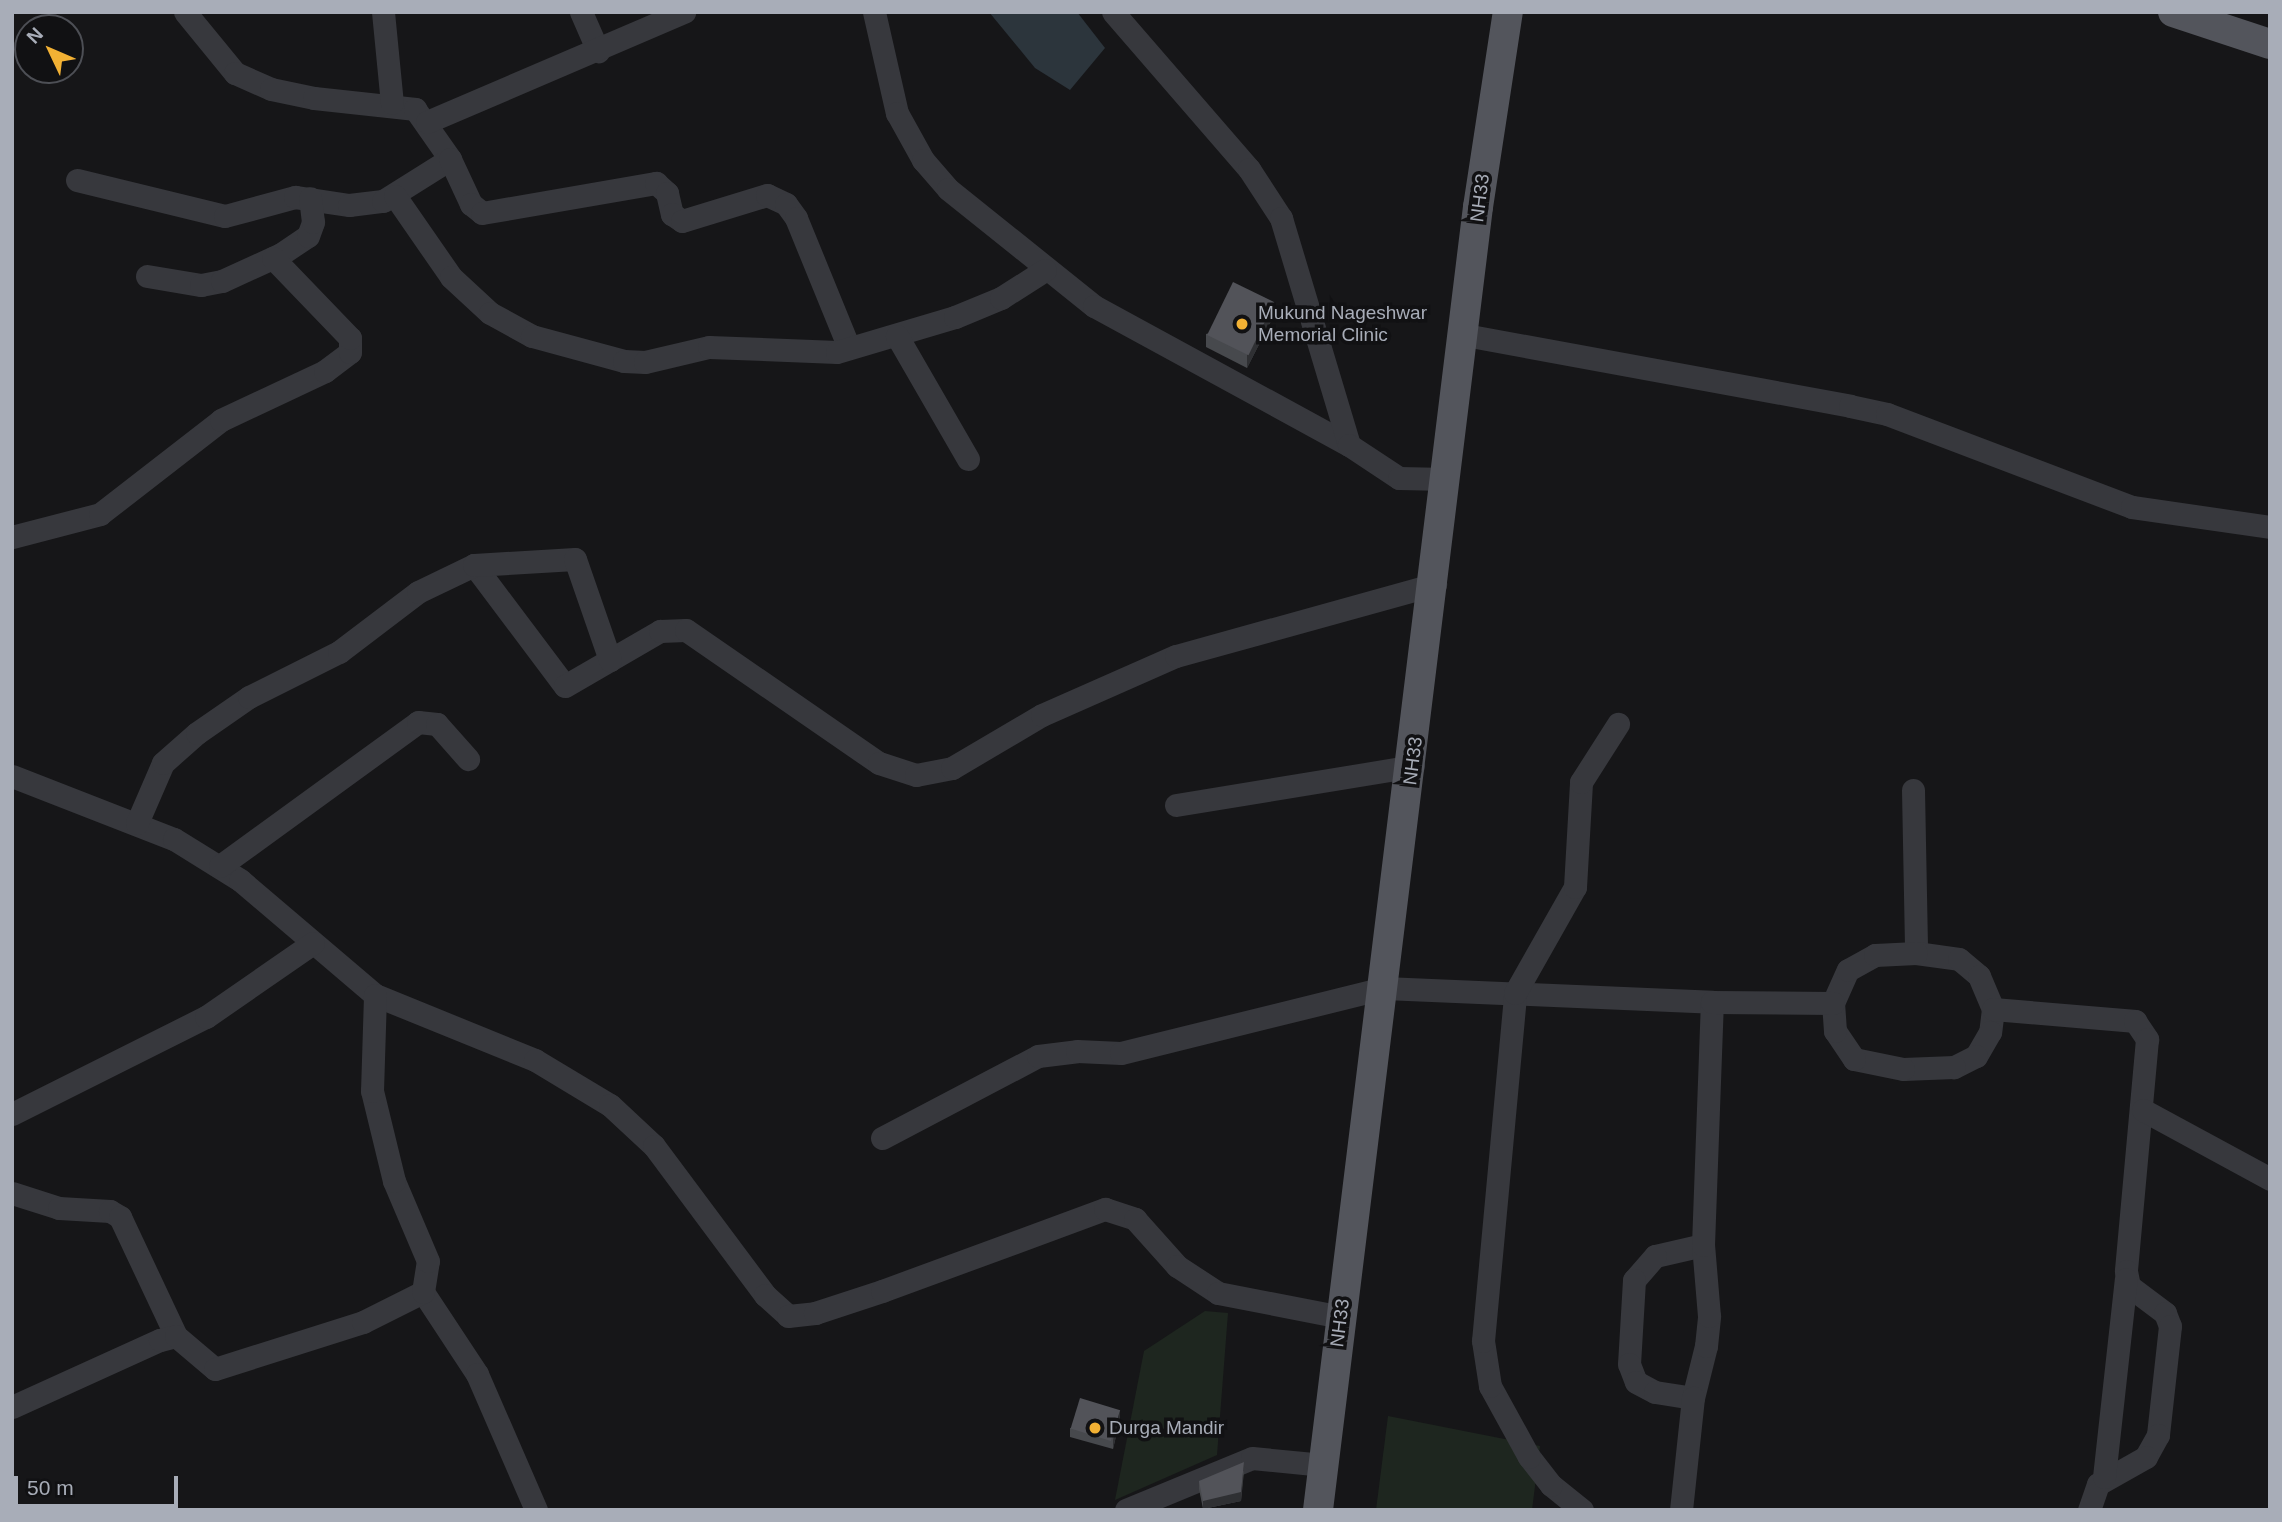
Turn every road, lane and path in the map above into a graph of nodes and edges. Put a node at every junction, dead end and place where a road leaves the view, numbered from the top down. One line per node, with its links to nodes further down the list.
1 (185, 12): 11 (street)
2 (383, 12): 11 (street)
3 (581, 12): 10 (street)
4 (684, 12): 10 (street)
5 (874, 12): 18 (street)
6 (1113, 12): 23 (street)
7 (1508, 12): 20 (main road, NH33)
8 (2173, 12): 9 (main road)
9 (2270, 44)
10 (598, 51): 12 (street)
11 (392, 103): 12 (street)
12 (427, 122): 13 (street)
13 (450, 159): 15 (street); 22 (street)
14 (77, 180): 16 (street)
15 (396, 196): 16 (street); 22 (street)
16 (310, 198): 17 (street)
17 (273, 258): 19 (street); 27 (street)
18 (1045, 270): 21 (street); 23 (street)
19 (147, 276)
20 (1465, 335): 25 (main road, NH33); 26 (street)
21 (897, 336): 22 (street); 24 (street)
22 (849, 348)
23 (1349, 445): 25 (street)
24 (968, 459)
25 (1447, 480): 29 (main road, NH33)
26 (2270, 527)
27 (12, 537)
28 (474, 565): 30 (street); 30 (street); 37 (street)
29 (1435, 584): 30 (street); 33 (main road, NH33)
30 (610, 660)
31 (1618, 724): 42 (street)
32 (468, 759): 38 (street)
33 (1413, 766): 36 (street); 41 (main road, NH33)
34 (12, 776): 37 (street)
35 (1913, 790): 40 (street)
36 (1176, 805)
37 (138, 823): 38 (street)
38 (220, 866): 39 (street)
39 (313, 943): 43 (street); 48 (street)
40 (1916, 953): 45 (street); 46 (street)
41 (1384, 988): 42 (street); 49 (street); 55 (main road, NH33)
42 (1514, 993): 44 (street); 64 (street)
43 (376, 995): 54 (street); 55 (street)
44 (1712, 1002): 45 (street); 52 (street)
45 (1833, 1003): 46 (street)
46 (1993, 1009): 47 (street)
47 (2143, 1110): 50 (street); 53 (street)
48 (12, 1114)
49 (882, 1138)
50 (2270, 1179)
51 (12, 1193): 56 (street)
52 (1703, 1245): 57 (street); 57 (street)
53 (2126, 1279): 60 (street); 60 (street)
54 (424, 1292): 56 (street); 61 (street)
55 (1341, 1317): 59 (main road, NH33)
56 (176, 1336): 58 (street)
57 (1693, 1398): 65 (street)
58 (12, 1408)
59 (1324, 1465): 62 (street); 63 (main road, NH33)
60 (2104, 1477): 66 (street)
61 (536, 1510)
62 (1126, 1510)
63 (1318, 1510)
64 (1582, 1510)
65 (1681, 1510)
66 (2089, 1510)

